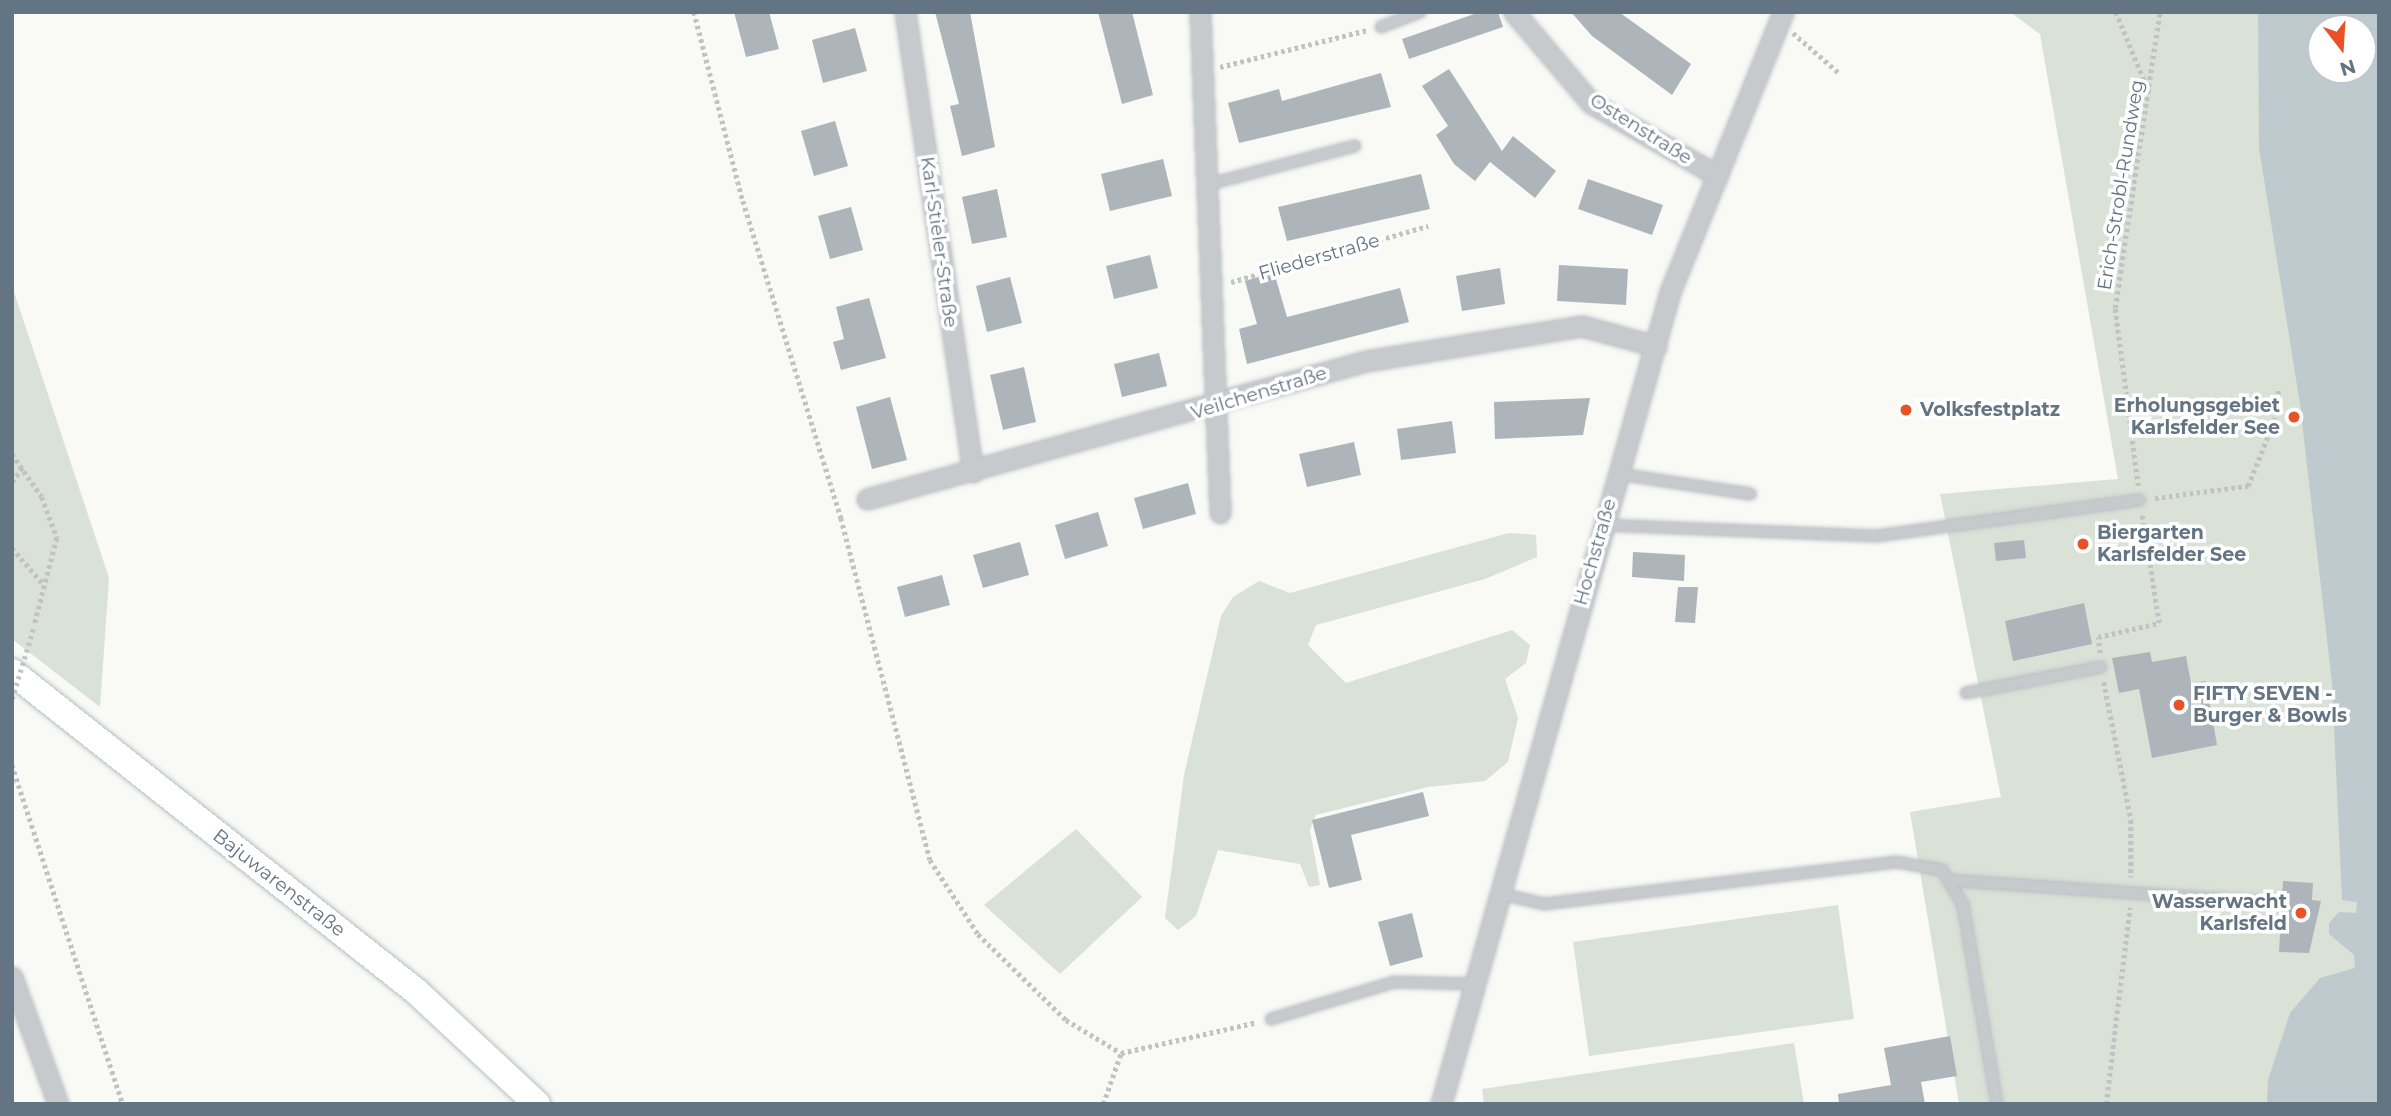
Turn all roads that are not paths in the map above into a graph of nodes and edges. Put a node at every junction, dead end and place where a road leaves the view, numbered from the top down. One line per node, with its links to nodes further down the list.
1 (905, 12): 12 (street, Karl-Stieler-Straße)
2 (1200, 12): 9 (street)
3 (1420, 12): 6 (lane)
4 (1514, 12): 8 (street, Ostenstraße)
5 (1781, 17): 8 (street, Hochstraße)
6 (1381, 27)
7 (1355, 146): 9 (lane)
8 (1718, 176): 10 (street, Hochstraße)
9 (1206, 186): 11 (street)
10 (1656, 346): 11 (street, Veilchenstraße); 13 (street, Hochstraße)
11 (1215, 407): 12 (street, Veilchenstraße); 17 (street)
12 (974, 472): 15 (street, Veilchenstraße)
13 (1618, 474): 14 (lane); 18 (street, Hochstraße)
14 (1751, 494)
15 (867, 499)
16 (2140, 500): 18 (lane)
17 (1220, 513)
18 (1601, 525): 23 (street, Hochstraße)
19 (2101, 667): 21 (lane)
20 (12, 672): 29 (main road, Bajuwarenstraße)
21 (1966, 693)
22 (1948, 880): 23 (lane); 24 (lane); 31 (lane)
23 (1501, 894): 26 (street, Hochstraße)
24 (2277, 903)
25 (12, 977): 28 (street)
26 (1476, 984): 27 (lane); 30 (street, Hochstraße)
27 (1271, 1019)
28 (58, 1104)
29 (537, 1104)
30 (1441, 1104)
31 (1997, 1104)

